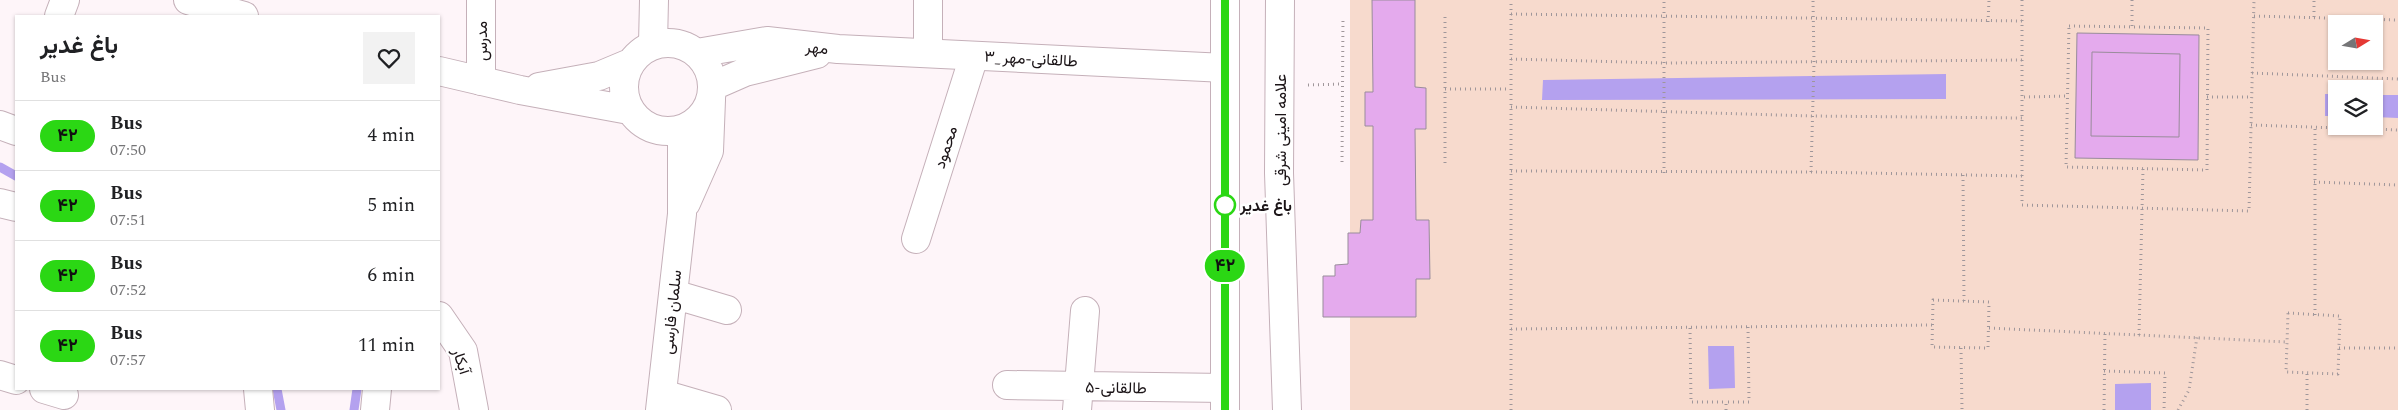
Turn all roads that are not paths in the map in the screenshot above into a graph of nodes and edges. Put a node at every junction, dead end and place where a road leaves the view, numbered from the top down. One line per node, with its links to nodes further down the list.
1 (65, 0): 8 (street)
2 (189, 0): 9 (street)
3 (480, 0): 18 (street, مدرس)
4 (654, 0): 10 (street)
5 (928, 0): 13 (street)
6 (1225, 0): 16 (street)
7 (1280, 0): 45 (street, علامه امینی شرقی)
8 (59, 15)
9 (241, 15)
10 (653, 44): 12 (street); 15 (street)
11 (838, 49): 12 (street, مهر); 13 (street, ۳_طالقانی-مهر); 20 (street, مهر)
12 (697, 53): 20 (street)
13 (928, 53): 14 (street, ۳_طالقانی-مهر)
14 (974, 56): 16 (street, ۳_طالقانی-مهر); 28 (street, محمود)
15 (630, 63): 19 (street); 21 (street)
16 (1225, 68): 39 (street)
17 (440, 71): 18 (street)
18 (481, 81): 19 (street)
19 (520, 90): 21 (street)
20 (712, 93): 23 (street); 27 (street, سلمان فارسی)
21 (629, 110): 23 (street)
22 (0, 125): 24 (street)
23 (682, 130): 27 (street, سلمان فارسی)
24 (15, 131)
25 (0, 203): 26 (street)
26 (15, 207)
27 (682, 214): 29 (street, سلمان فارسی)
28 (916, 238)
29 (673, 294): 30 (street); 40 (street, سلمان فارسی)
30 (727, 310)
31 (1085, 311): 38 (street)
32 (440, 318): 43 (street, آبکار)
33 (0, 375): 34 (street)
34 (15, 380)
35 (1007, 385): 38 (street, ۵-طالقانی)
36 (258, 390): 41 (street)
37 (377, 390): 42 (street)
38 (1078, 398): 39 (street, ۵-طالقانی)
39 (1225, 399)
40 (661, 402): 44 (street)
41 (260, 410)
42 (375, 410)
43 (474, 410)
44 (717, 410)
45 (1288, 410)

